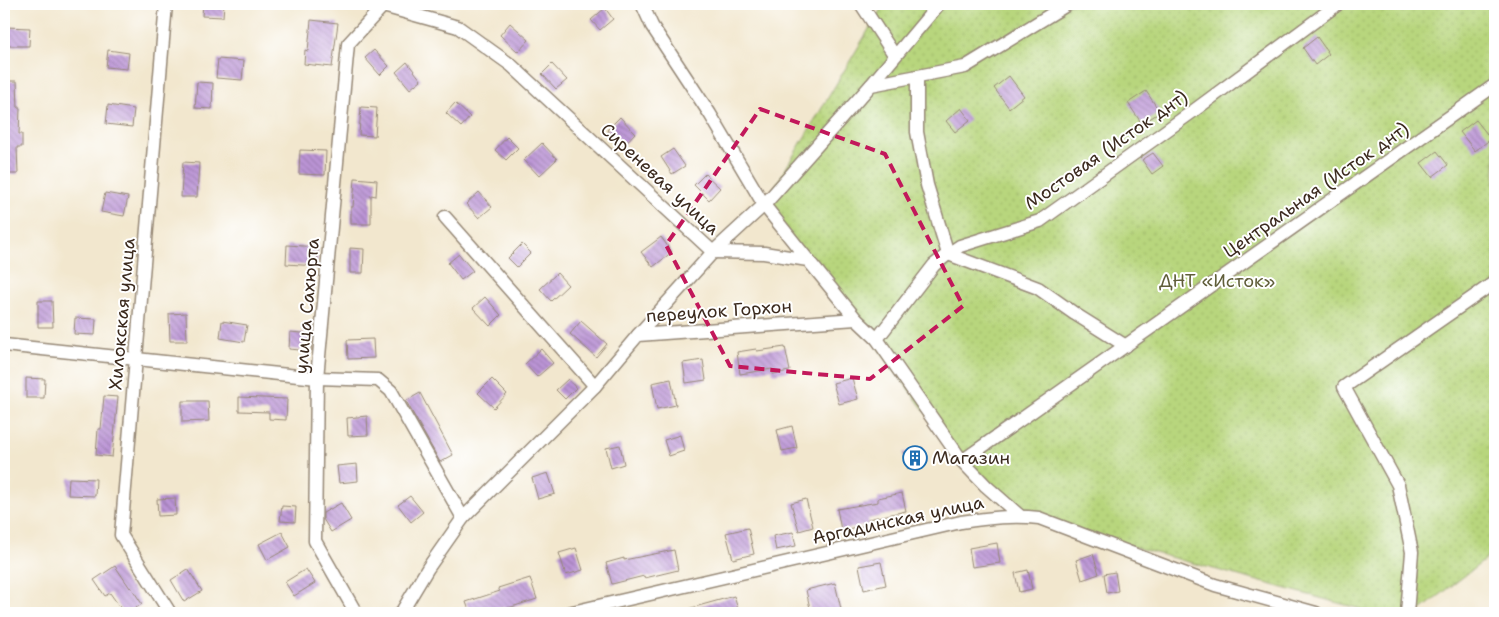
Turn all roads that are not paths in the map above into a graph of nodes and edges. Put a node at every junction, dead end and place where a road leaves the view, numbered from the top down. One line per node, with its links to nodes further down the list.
1 (166, 4): 23 (street, Хилокская улица)
2 (642, 4): 12 (street)
3 (861, 4): 8 (street)
4 (939, 4): 8 (street, Сиреневая улица)
5 (1068, 4): 9 (street)
6 (1338, 4): 15 (street, Мостовая (Исток днт))
7 (381, 5): 14 (street, Сиреневая улица); 24 (street, улица Сахюрта)
8 (895, 56): 10 (street, Сиреневая улица)
9 (917, 76): 10 (street); 15 (street)
10 (871, 85): 12 (street, Сиреневая улица)
11 (1495, 85): 22 (street, Центральная (Исток днт))
12 (764, 205): 14 (street, Сиреневая улица); 16 (street)
13 (445, 217): 25 (street)
14 (713, 252): 16 (street); 19 (street)
15 (948, 254): 20 (street, Мостовая (Исток днт)); 22 (street)
16 (808, 260): 18 (street)
17 (1495, 282): 34 (street)
18 (856, 319): 19 (street, переулок Горхон); 20 (street)
19 (638, 335): 25 (street, переулок Горхон)
20 (877, 339): 26 (street)
21 (4, 345): 23 (street)
22 (1126, 346): 26 (street, Центральная (Исток днт))
23 (136, 358): 24 (street); 29 (street, Хилокская улица)
24 (318, 378): 28 (street); 30 (street, улица Сахюрта)
25 (594, 386): 28 (street, переулок Горхон)
26 (962, 462): 27 (street)
27 (1020, 516): 32 (street, Аргадинская улица); 33 (street, Аргадинская улица)
28 (463, 518): 31 (street, переулок Горхон)
29 (170, 613)
30 (356, 613)
31 (401, 613)
32 (568, 613)
33 (1316, 613)
34 (1407, 613)

